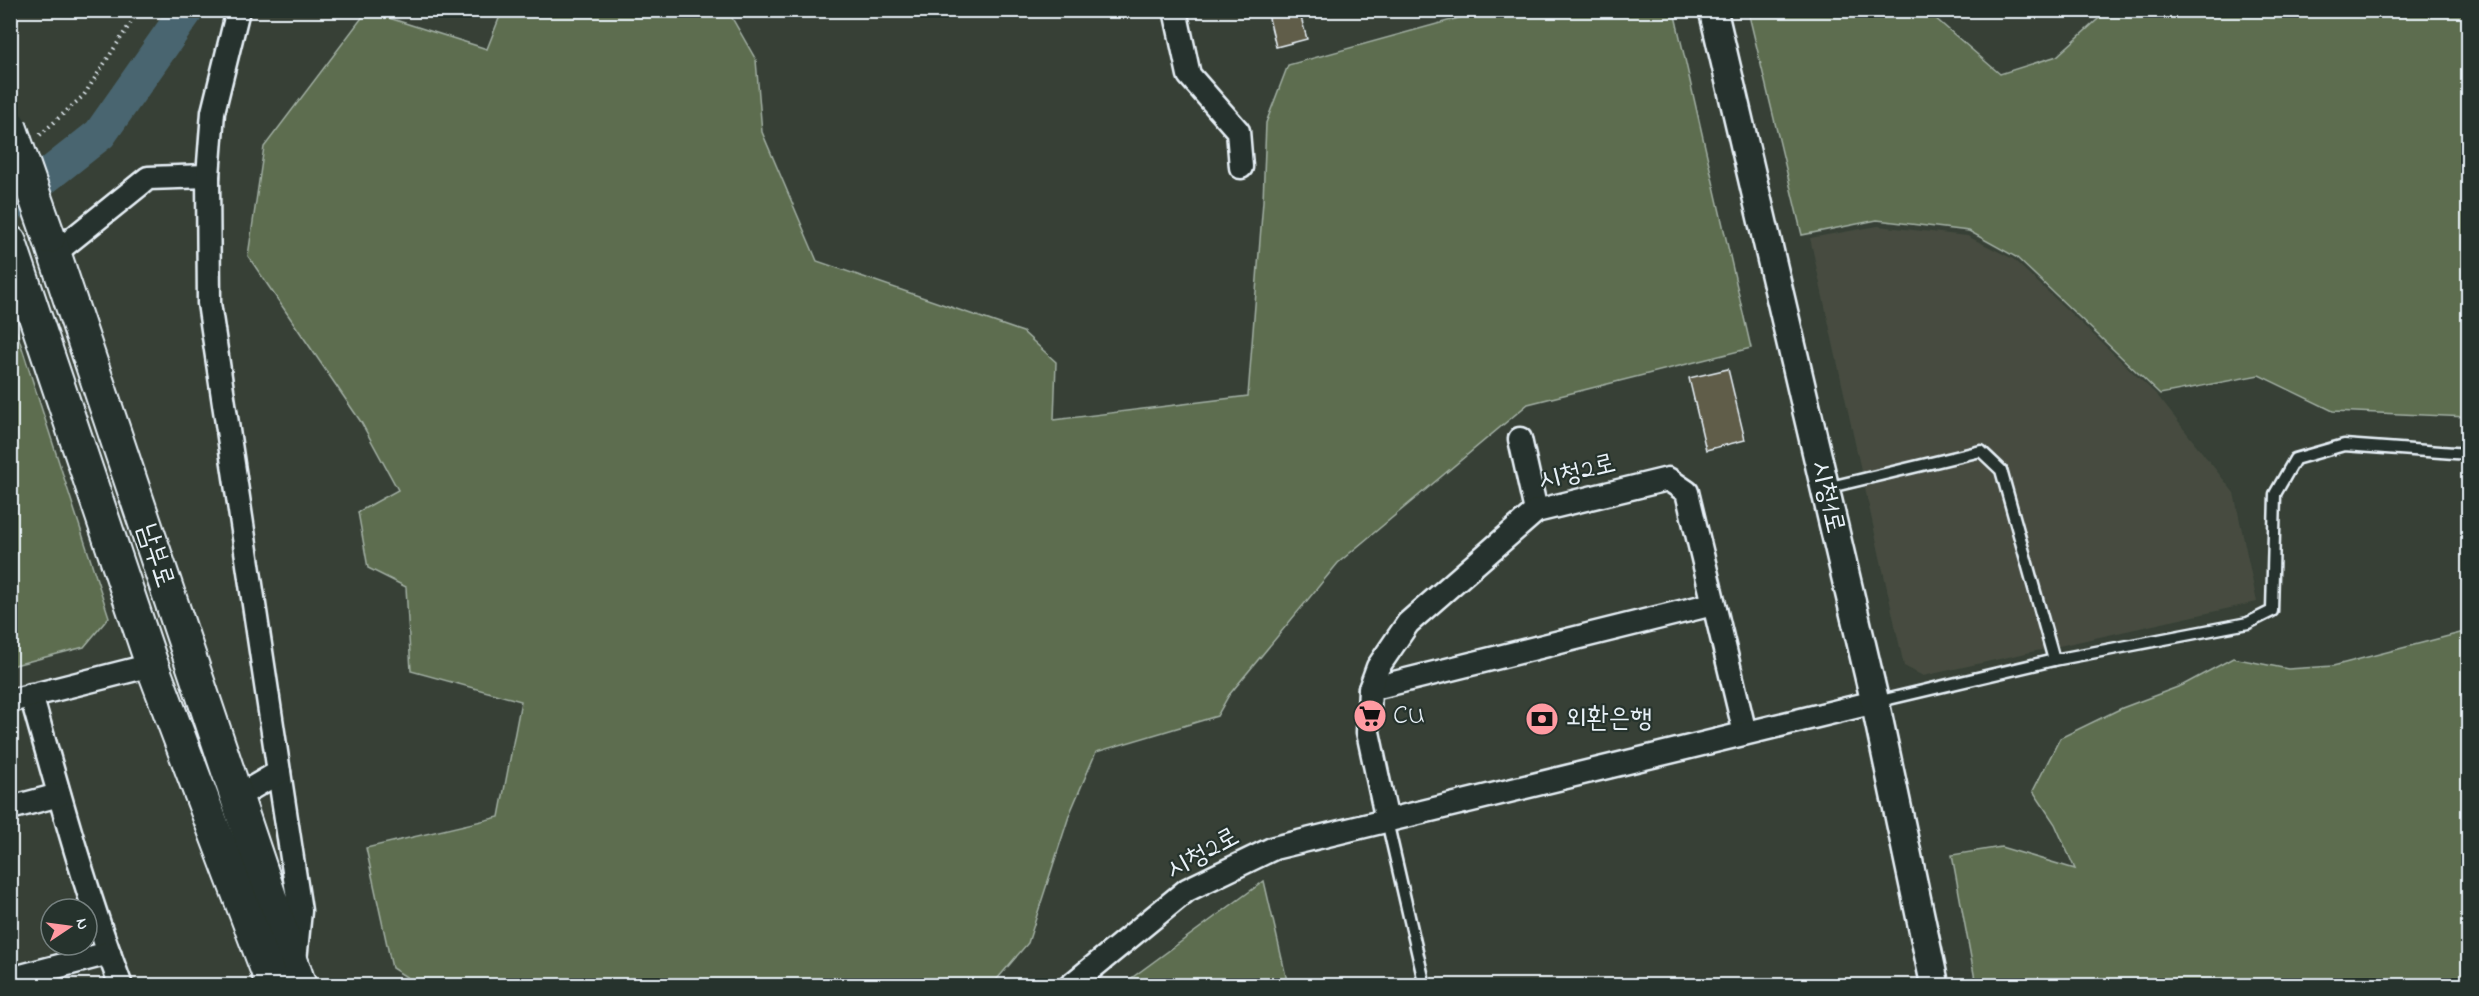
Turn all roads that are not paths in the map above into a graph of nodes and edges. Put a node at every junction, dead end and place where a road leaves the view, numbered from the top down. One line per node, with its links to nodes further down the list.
1 (238, 10): 6 (street)
2 (1175, 10): 5 (street)
3 (1713, 10): 11 (street, 시청1로)
4 (23, 133): 7 (main road, 남부로, bridge)
5 (1241, 167)
6 (208, 176): 7 (street); 22 (street)
7 (52, 245): 24 (main road, 남부로)
8 (13, 249): 16 (main road, 남부로)
9 (1520, 439): 12 (street)
10 (2469, 454): 15 (lane)
11 (1825, 489): 15 (lane); 20 (street, 시청1로)
12 (1536, 511): 13 (street, 시청2로); 14 (street, 시청2로)
13 (1713, 604): 17 (street); 21 (street, 시청2로)
14 (1408, 622): 17 (street); 18 (street, 시청2로)
15 (2054, 660): 20 (lane)
16 (152, 665): 19 (street); 29 (main road, 남부로)
17 (1413, 678): 18 (street)
18 (1370, 689): 26 (street, 시청2로)
19 (21, 698): 23 (street)
20 (1875, 702): 21 (street, 시청2로); 33 (street, 시청1로)
21 (1745, 733): 26 (street, 시청2로)
22 (279, 772): 24 (street); 29 (street)
23 (59, 795): 25 (street); 27 (street)
24 (236, 798): 29 (main road, 남부로)
25 (10, 808)
26 (1387, 821): 31 (street, 시청2로); 32 (lane)
27 (109, 953): 28 (street); 30 (street)
28 (10, 979)
29 (289, 981)
30 (121, 986)
31 (1070, 986)
32 (1425, 986)
33 (1935, 986)

